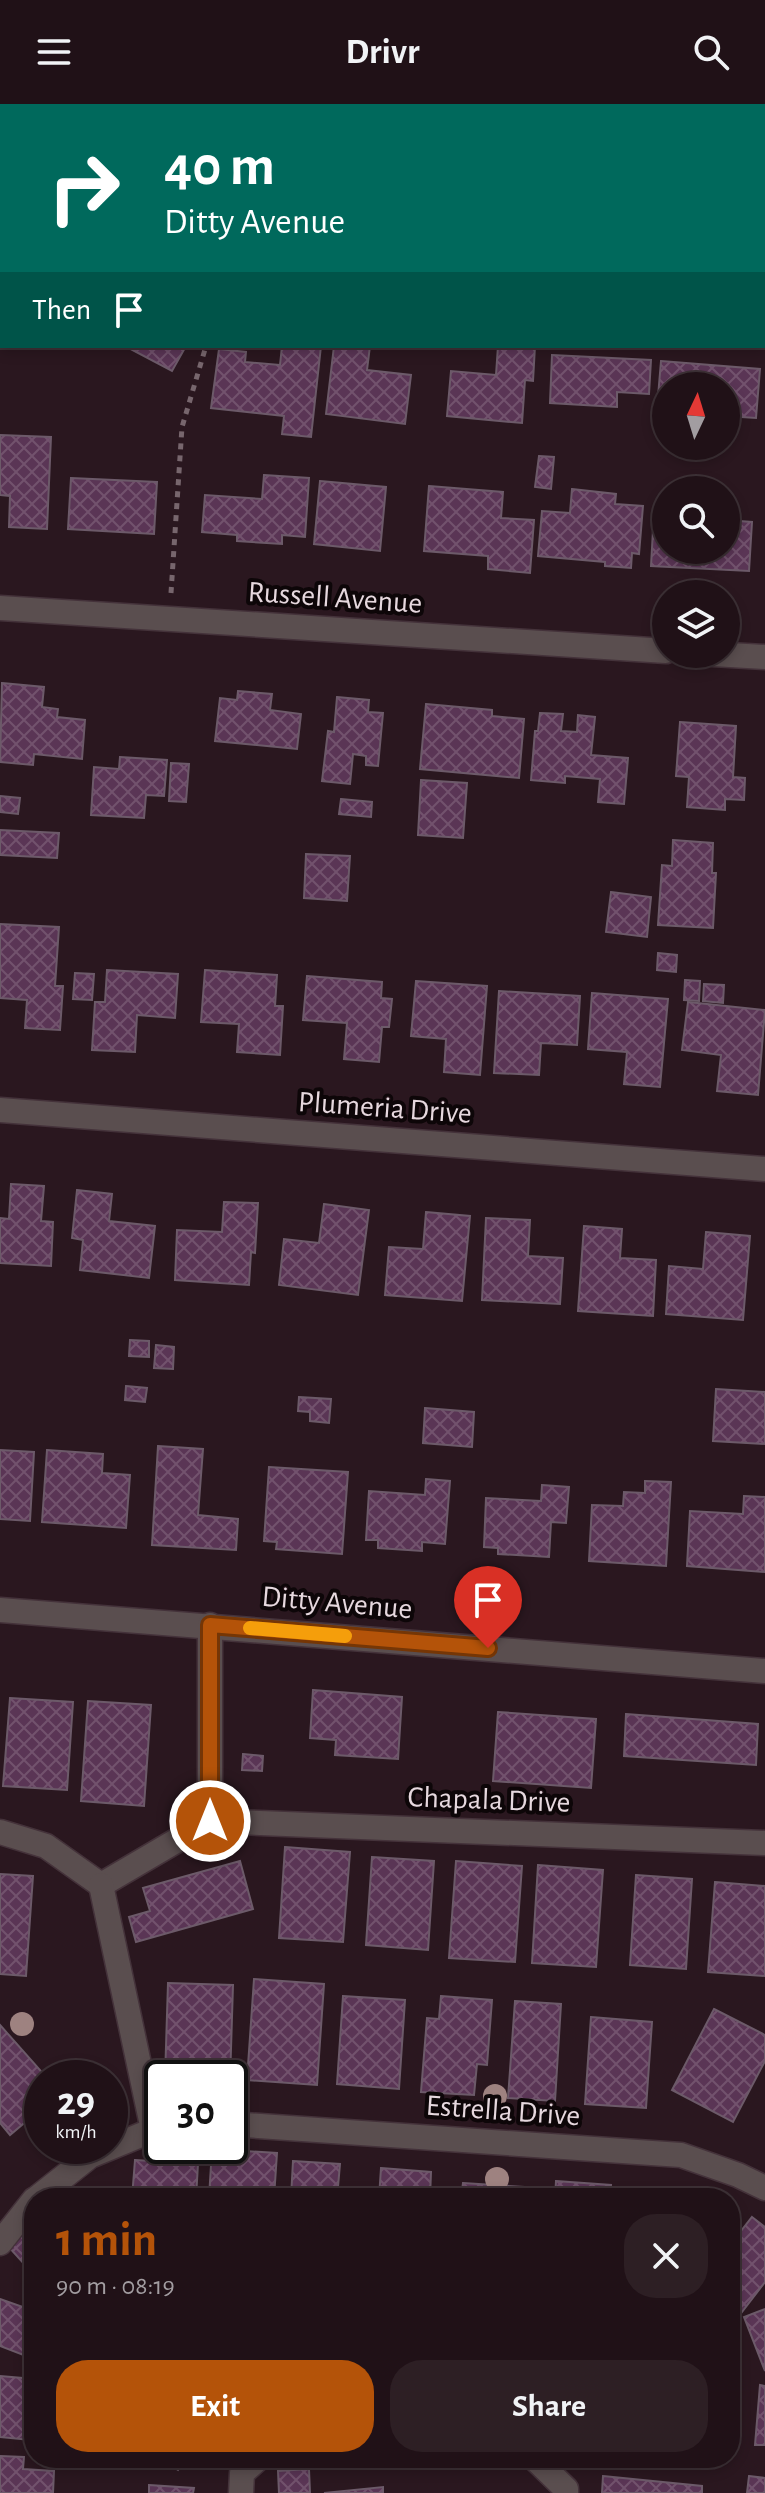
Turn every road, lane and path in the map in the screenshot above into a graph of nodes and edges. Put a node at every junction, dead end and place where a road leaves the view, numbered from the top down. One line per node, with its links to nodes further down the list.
1 (205, 348): 3 (path)
2 (0, 608): 3 (street, Russell Avenue)
3 (169, 619): 4 (street, Russell Avenue)
4 (652, 650)
5 (740, 656): 6 (street)
6 (765, 657)
7 (0, 1110): 8 (street, Plumeria Drive)
8 (765, 1169)
9 (0, 1610): 10 (street, Ditty Avenue)
10 (210, 1625): 11 (street, Ditty Avenue); 12 (street)
11 (765, 1671)
12 (210, 1821): 14 (street, Chapala Drive); 15 (street)
13 (0, 1832): 15 (street)
14 (765, 1843)
15 (101, 1885): 16 (street)
16 (144, 2072)
17 (248, 2125): 20 (street, Estrella Drive)
18 (144, 2134): 19 (street)
19 (50, 2188)
20 (765, 2188)
21 (24, 2214): 22 (street)
22 (0, 2243)
23 (248, 2468): 25 (street)
24 (544, 2468): 26 (street)
25 (241, 2493)
26 (566, 2493)

